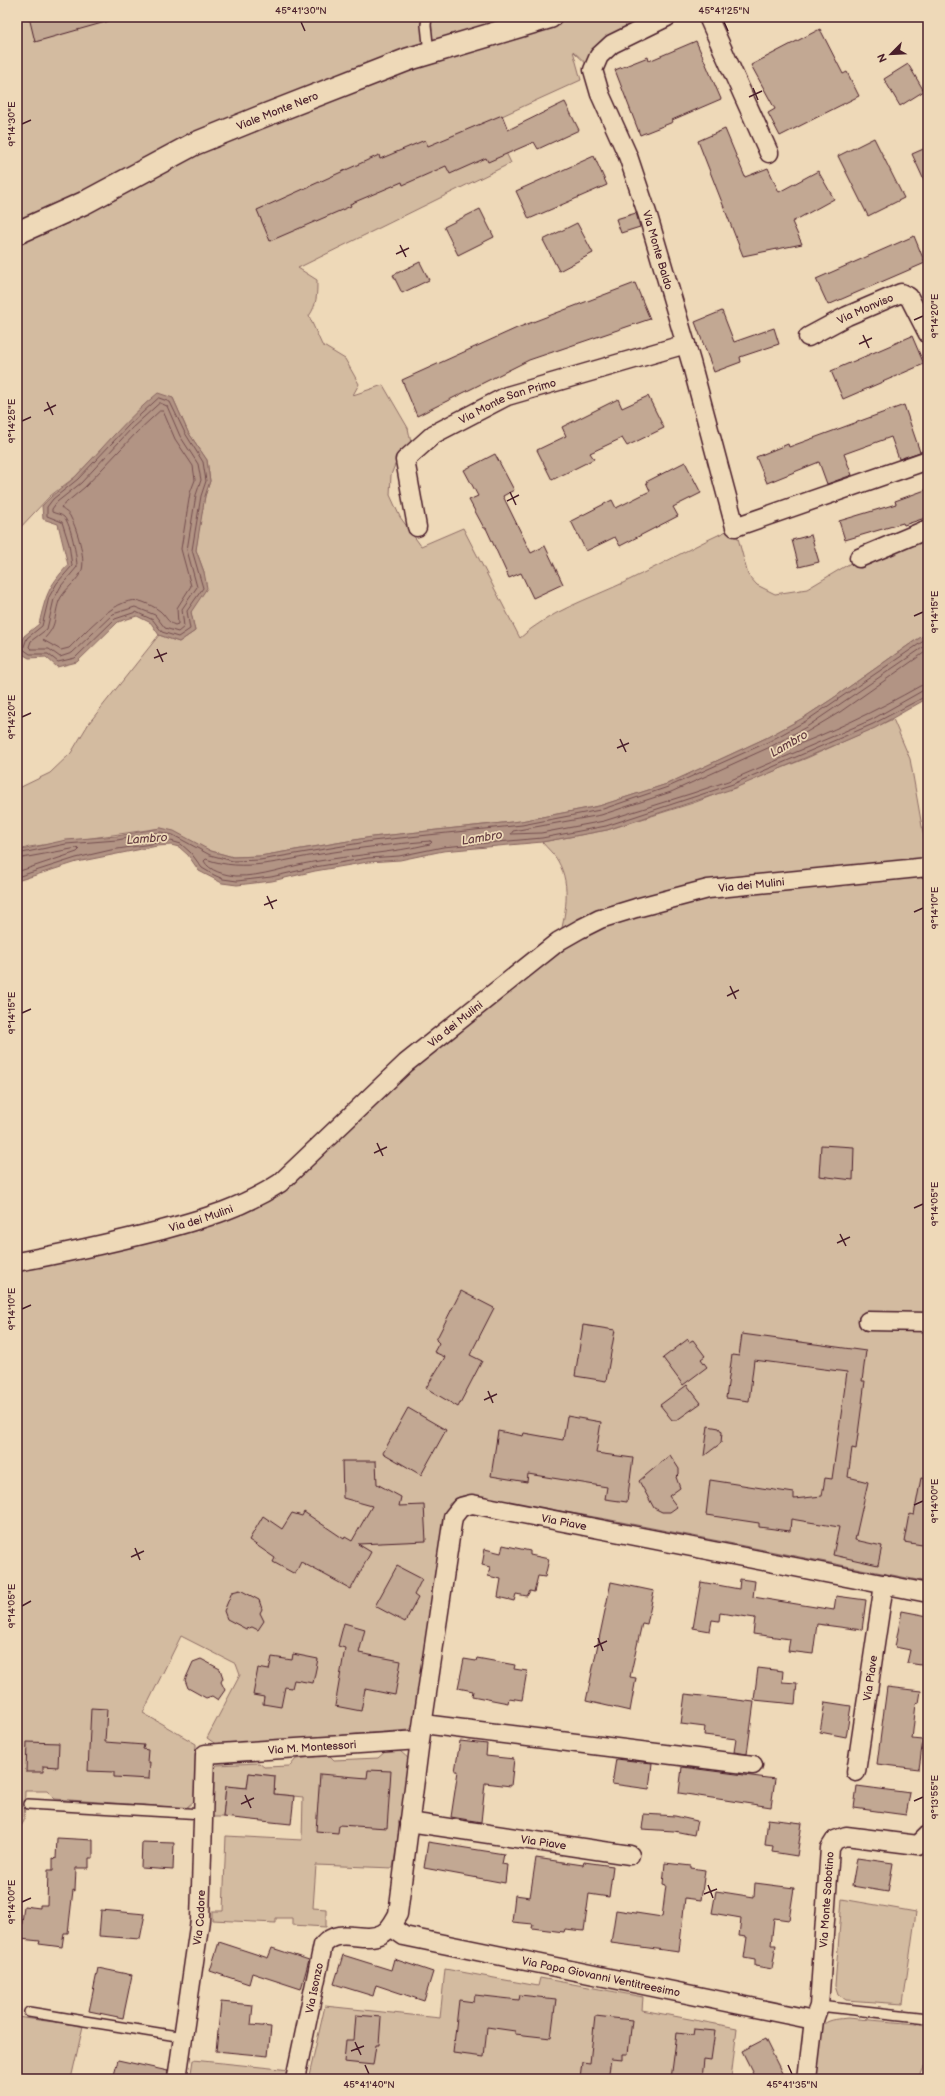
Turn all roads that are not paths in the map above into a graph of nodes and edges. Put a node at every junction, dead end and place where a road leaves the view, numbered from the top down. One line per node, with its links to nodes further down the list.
1 (427, 17): 5 (lane)
2 (550, 17): 5 (street, Viale Monte Nero)
3 (668, 17): 10 (street, Via Monte Baldo)
4 (708, 17): 6 (street)
5 (429, 53): 7 (street, Viale Monte Nero)
6 (769, 153)
7 (17, 233)
8 (928, 334): 9 (street, Via Monviso)
9 (808, 337)
10 (686, 344): 11 (street, Via Monte Baldo); 12 (street, Via Monte San Primo)
11 (928, 460)
12 (417, 527)
13 (928, 530): 14 (street)
14 (859, 558)
15 (928, 867): 16 (street, Via dei Mulini)
16 (17, 1262)
17 (868, 1321): 18 (street)
18 (928, 1322)
19 (884, 1584): 20 (street, Via Piave); 21 (street, Via Piave); 24 (street, Via Piave)
20 (928, 1593)
21 (422, 1732): 22 (street, Via M. Montessori); 23 (street); 27 (street, Via Piave)
22 (205, 1754): 26 (street, Via Cadore)
23 (753, 1766)
24 (856, 1772)
25 (28, 1804): 26 (lane)
26 (203, 1814): 34 (street, Via Cadore)
27 (409, 1822): 29 (street, Via Piave); 30 (street, Via Piave)
28 (923, 1840): 32 (street, Via Monte Sabotino)
29 (630, 1855)
30 (391, 1927): 32 (street, Via Papa Giovanni Ventitreesimo); 36 (street, Via Isonzo)
31 (29, 2012): 34 (lane)
32 (816, 2013): 33 (lane); 37 (street, Via Monte Sabotino)
33 (928, 2018)
34 (183, 2037): 35 (street, Via Cadore)
35 (178, 2079)
36 (296, 2079)
37 (807, 2079)

